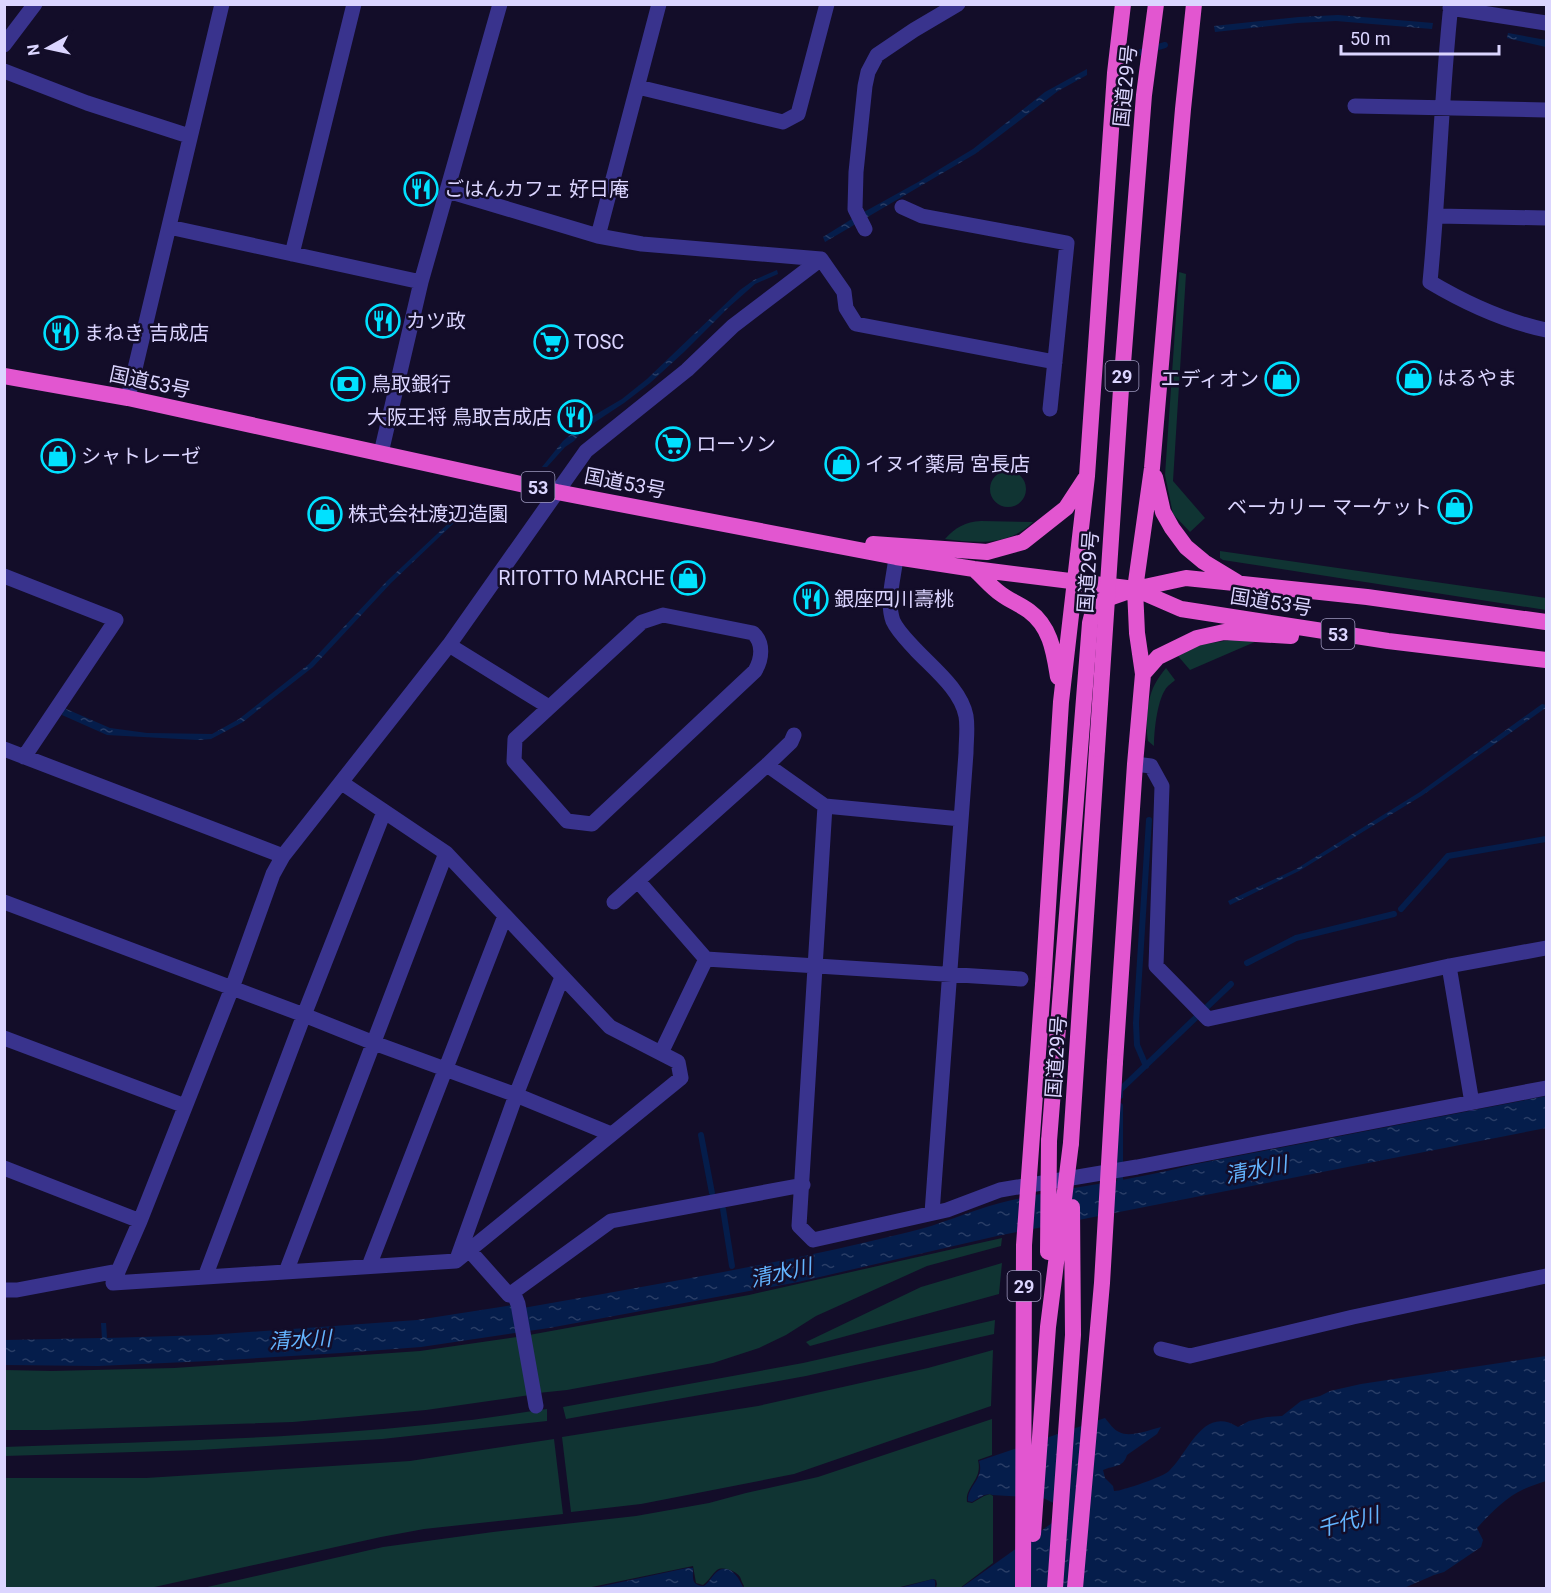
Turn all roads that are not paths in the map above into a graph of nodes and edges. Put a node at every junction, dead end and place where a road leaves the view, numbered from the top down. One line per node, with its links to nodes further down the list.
1 (35, 4): 13 (street)
2 (222, 4): 19 (street)
3 (354, 4): 27 (street)
4 (500, 4): 20 (street)
5 (659, 4): 15 (street)
6 (827, 4): 15 (street)
7 (958, 4): 25 (street)
8 (1123, 4): 37 (highway)
9 (1156, 4): 86 (highway, 国道29号 / 29, bridge)
10 (1194, 4): 36 (highway)
11 (1451, 6): 12 (street); 17 (street)
12 (1546, 23)
13 (4, 45)
14 (4, 71): 19 (street)
15 (638, 87): 26 (street)
16 (1355, 106): 17 (street)
17 (1443, 107): 18 (street); 22 (street)
18 (1546, 110)
19 (189, 136): 24 (street)
20 (448, 191): 26 (street); 29 (street)
21 (902, 207): 31 (street)
22 (1437, 216): 23 (street); 30 (street)
23 (1546, 218)
24 (169, 227): 27 (street); 33 (street)
25 (865, 229)
26 (598, 236): 28 (street)
27 (292, 254): 29 (street)
28 (821, 259): 31 (street); 38 (street)
29 (422, 282): 35 (street)
30 (1546, 330)
31 (1055, 362): 34 (street)
32 (4, 376): 33 (highway, 国道53号 / 53)
33 (128, 398): 35 (highway, 国道53号 / 53)
34 (1050, 409)
35 (381, 453): 38 (highway, 国道53号 / 53)
36 (1152, 468): 44 (highway); 45 (highway)
37 (1087, 476): 39 (highway); 43 (highway)
38 (558, 492): 39 (highway, 国道53号 / 53); 48 (street)
39 (801, 538): 40 (highway, 国道53号 / 53)
40 (896, 557): 41 (highway, 国道53号 / 53); 61 (street)
41 (974, 569): 43 (highway, 国道53号 / 53); 51 (highway)
42 (4, 576): 55 (street)
43 (1075, 581): 45 (highway, 国道53号 / 53); 51 (highway, 29)
44 (1240, 584): 45 (highway, 国道53号 / 53); 46 (highway, 国道53号 / 53)
45 (1135, 589): 47 (highway, 国道53号 / 53); 50 (highway); 100 (highway, 29, bridge)
46 (1546, 622)
47 (1388, 642): 49 (highway, 国道53号 / 53); 50 (highway)
48 (449, 645): 52 (street); 58 (street)
49 (1546, 660)
50 (1143, 674): 56 (highway)
51 (1061, 702): 103 (highway, 29, bridge)
52 (549, 707): 52 (street)
53 (794, 735): 57 (street)
54 (4, 749): 55 (street)
55 (24, 757): 63 (street)
56 (1135, 764): 71 (street); 106 (highway, bridge)
57 (767, 765): 59 (street); 64 (street)
58 (342, 783): 60 (street); 63 (street)
59 (825, 806): 61 (street); 70 (street)
60 (384, 812): 62 (street); 76 (street)
61 (961, 819): 72 (street)
62 (446, 853): 67 (street); 78 (street)
63 (283, 856): 75 (street)
64 (638, 880): 66 (street); 69 (street)
65 (4, 902): 75 (street)
66 (614, 902)
67 (505, 916): 73 (street); 80 (street)
68 (1546, 948): 71 (street)
69 (706, 959): 70 (street); 79 (street)
70 (816, 966): 72 (street); 88 (street)
71 (1449, 966): 83 (street)
72 (950, 975): 74 (street); 89 (street)
73 (562, 978): 79 (street); 82 (street)
74 (1021, 979)
75 (232, 988): 76 (street); 84 (street)
76 (304, 1015): 78 (street); 97 (street)
77 (4, 1038): 84 (street)
78 (374, 1043): 80 (street); 95 (street)
79 (661, 1053): 85 (street)
80 (446, 1070): 82 (street); 93 (street)
81 (1546, 1088): 83 (street)
82 (516, 1095): 85 (street); 92 (street)
83 (1472, 1103): 89 (street)
84 (185, 1106): 90 (street)
85 (611, 1134): 91 (street)
86 (1071, 1143): 100 (highway, 国道29号 / 29, bridge); 105 (highway, 国道29号 / 29, bridge)
87 (4, 1168): 90 (street)
88 (803, 1185): 89 (street); 99 (street)
89 (932, 1213)
90 (140, 1221): 94 (street)
91 (469, 1250): 92 (street); 99 (street)
92 (456, 1261): 93 (street)
93 (369, 1266): 95 (street)
94 (118, 1271): 97 (street); 98 (street)
95 (286, 1272): 97 (street)
96 (1546, 1276): 101 (street)
97 (205, 1277)
98 (4, 1290)
99 (515, 1298): 102 (street)
100 (1048, 1331): 104 (highway, 国道29号 / 29, bridge)
101 (1161, 1349)
102 (536, 1406)
103 (1023, 1588)
104 (1029, 1588)
105 (1055, 1588)
106 (1075, 1588)

